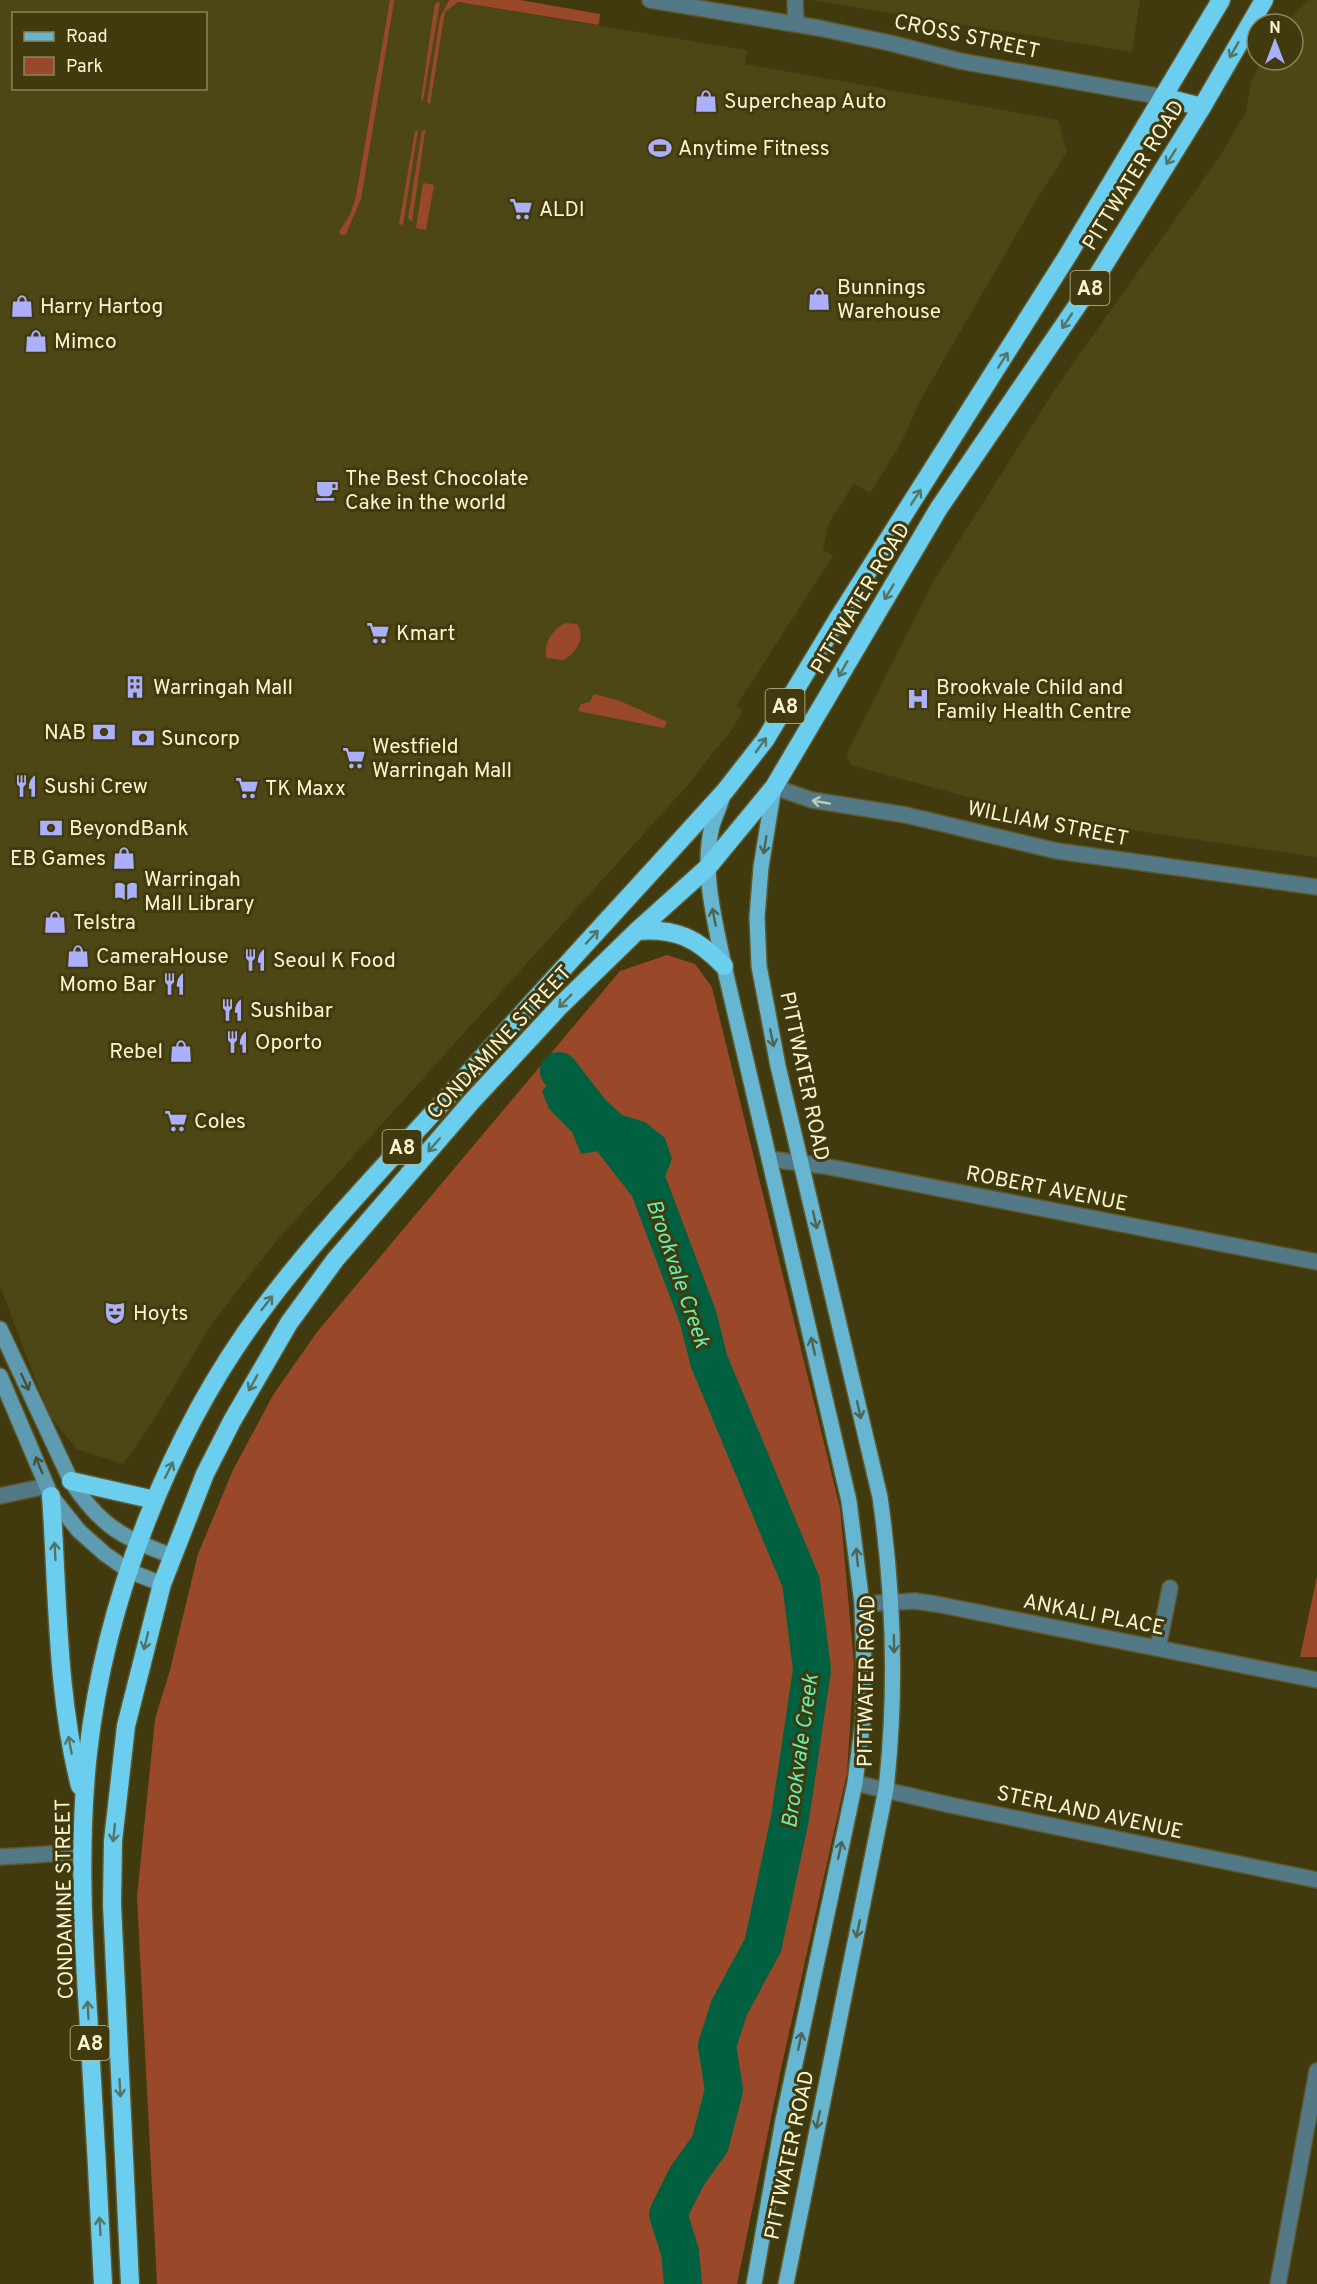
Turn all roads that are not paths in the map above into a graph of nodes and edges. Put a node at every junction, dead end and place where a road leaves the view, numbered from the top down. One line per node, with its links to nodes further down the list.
1 (651, 0): 5 (street, CROSS STREET)
2 (795, 0): 5 (street)
3 (1221, 0): 6 (highway, PITTWATER ROAD / A8)
4 (1264, 0): 7 (highway, PITTWATER ROAD / A8, one-way to 7)
5 (796, 24): 6 (street, CROSS STREET)
6 (1163, 97): 7 (highway, CROSS STREET); 9 (highway, PITTWATER ROAD / A8, one-way to 6)
7 (1202, 107): 8 (highway, PITTWATER ROAD / A8, one-way to 8)
8 (774, 787): 10 (highway, CONDAMINE STREET / A8); 11 (street, WILLIAM STREET, one-way to 8); 15 (main road, PITTWATER ROAD, one-way to 15)
9 (725, 791): 10 (main road, PITTWATER ROAD); 22 (highway, CONDAMINE STREET / A8, one-way to 9)
10 (708, 867): 12 (highway, CONDAMINE STREET / A8); 13 (main road, PITTWATER ROAD, one-way to 10)
11 (1317, 887)
12 (637, 931): 13 (highway); 24 (highway, CONDAMINE STREET / A8, one-way to 24)
13 (724, 966): 14 (main road, PITTWATER ROAD)
14 (769, 1159): 15 (street, ROBERT AVENUE); 29 (main road, PITTWATER ROAD, one-way to 14)
15 (801, 1163): 16 (street, ROBERT AVENUE); 28 (main road, PITTWATER ROAD, one-way to 28)
16 (1317, 1262)
17 (0, 1329): 19 (street, one-way to 19)
18 (0, 1376): 20 (street, one-way to 18)
19 (71, 1481): 22 (highway); 23 (street)
20 (49, 1491): 21 (street); 25 (street); 34 (highway, one-way to 20)
21 (0, 1496)
22 (155, 1500): 23 (highway, CONDAMINE STREET / A8)
23 (138, 1543): 24 (street); 25 (highway, CONDAMINE STREET / A8)
24 (173, 1556): 26 (highway, CONDAMINE STREET / A8)
25 (129, 1571): 26 (street); 34 (highway, CONDAMINE STREET / A8)
26 (162, 1584): 40 (highway, CONDAMINE STREET / A8, one-way to 40)
27 (1170, 1588): 30 (street)
28 (892, 1602): 29 (street, ANKALI PLACE); 30 (street, ANKALI PLACE); 33 (main road, PITTWATER ROAD, one-way to 33)
29 (862, 1604): 32 (main road, PITTWATER ROAD)
30 (1158, 1648): 31 (street, ANKALI PLACE)
31 (1317, 1680)
32 (855, 1783): 33 (street, STERLAND AVENUE); 41 (main road, PITTWATER ROAD, one-way to 32)
33 (886, 1789): 37 (street, STERLAND AVENUE); 42 (main road, PITTWATER ROAD, one-way to 42)
34 (84, 1802): 35 (highway, CONDAMINE STREET / A8)
35 (82, 1852): 36 (street); 39 (highway, CONDAMINE STREET / A8, one-way to 35)
36 (0, 1857)
37 (1317, 1881)
38 (1317, 2071): 43 (street)
39 (103, 2284)
40 (130, 2284)
41 (754, 2284)
42 (786, 2284)
43 (1278, 2284)

